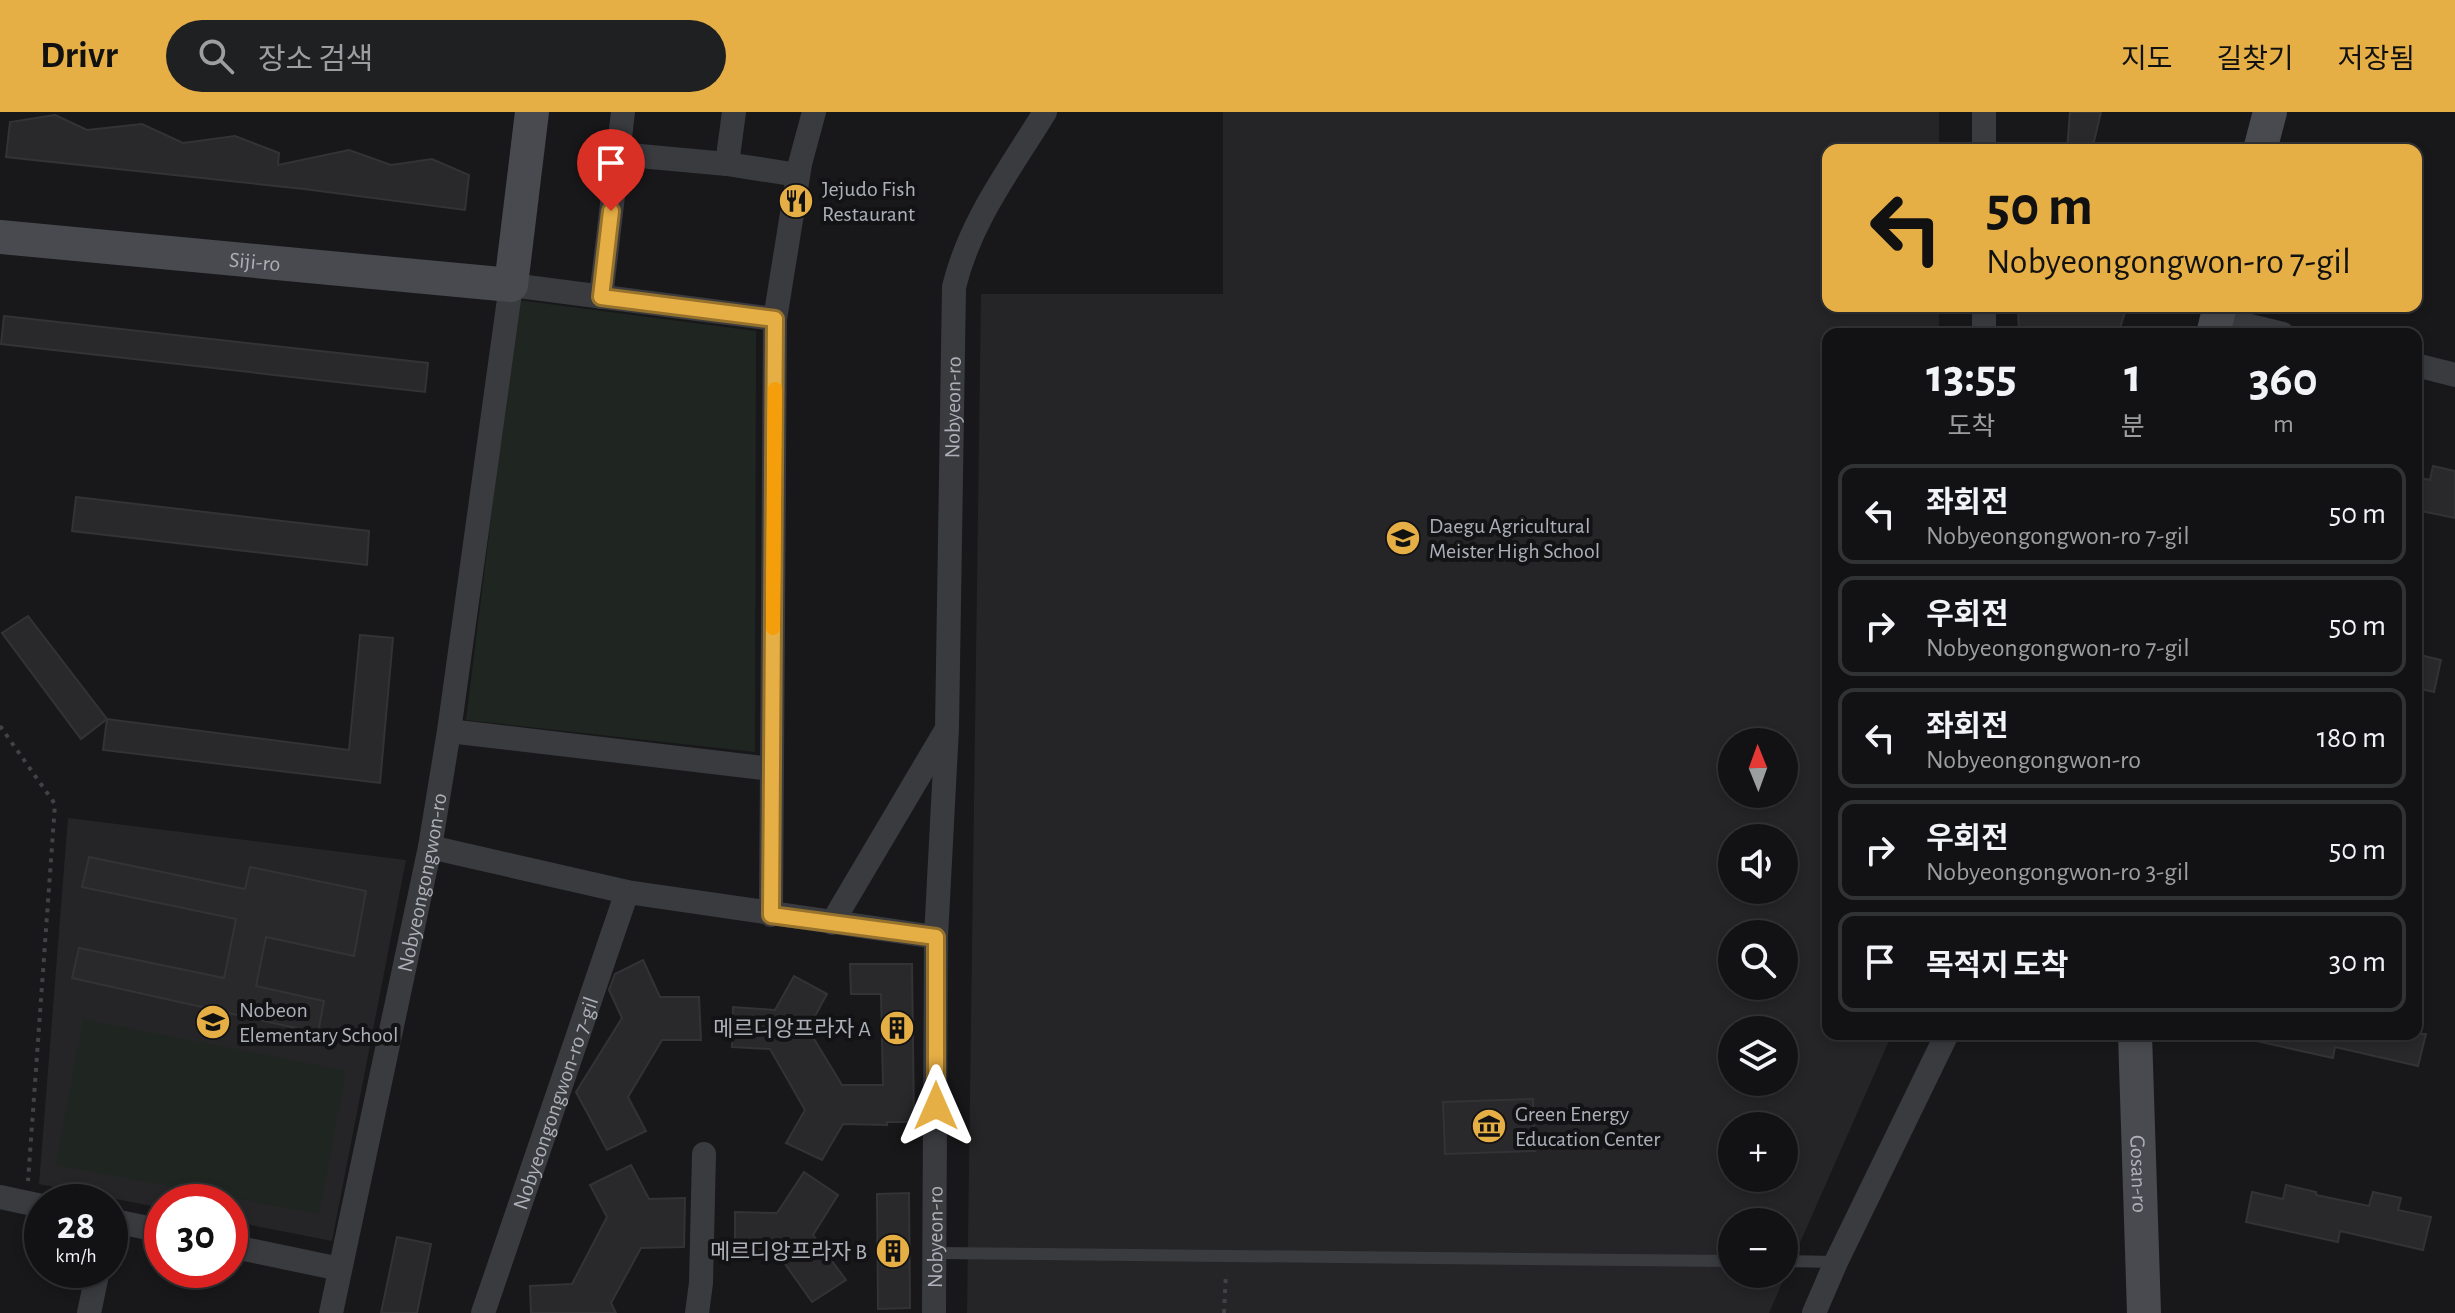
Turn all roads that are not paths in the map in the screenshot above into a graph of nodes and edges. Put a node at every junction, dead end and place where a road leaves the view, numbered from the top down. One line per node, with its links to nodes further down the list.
1 (532, 112): 14 (street, Nobyeongongwon-ro)
2 (623, 112): 10 (street)
3 (734, 112): 11 (street)
4 (814, 112): 12 (street)
5 (1045, 112): 21 (street, Nobyeon-ro)
6 (1984, 112): 8 (street)
7 (2270, 112): 9 (street)
8 (1984, 144)
9 (2262, 144)
10 (618, 154): 11 (street); 15 (street)
11 (727, 164): 12 (street)
12 (798, 175): 16 (street)
13 (0, 237): 14 (street, Siji-ro)
14 (511, 285): 15 (street); 22 (street, Nobyeongongwon-ro)
15 (601, 297): 16 (street)
16 (775, 319): 23 (street)
17 (2216, 319): 18 (street)
18 (2256, 328)
19 (2422, 367): 20 (street)
20 (2455, 375)
21 (947, 728): 27 (street, Nobyeon-ro); 28 (street, Nobyeon-ro)
22 (449, 731): 23 (street); 24 (street, Nobyeongongwon-ro)
23 (772, 769): 26 (street)
24 (430, 847): 25 (street); 39 (street, Nobyeongongwon-ro)
25 (627, 892): 26 (street); 43 (street, Nobyeongongwon-ro 7-gil)
26 (771, 915): 27 (street)
27 (832, 923): 28 (street)
28 (936, 937): 35 (street, Nobyeon-ro)
29 (1944, 1040): 38 (street)
30 (2135, 1040): 47 (street, Gosan-ro)
31 (704, 1154): 44 (street)
32 (0, 1197): 33 (street)
33 (24, 1202)
34 (248, 1250): 39 (street)
35 (935, 1253): 36 (lane); 45 (street, Nobyeon-ro)
36 (1718, 1261)
37 (1798, 1261): 38 (lane)
38 (1836, 1262): 46 (street)
39 (340, 1269): 42 (street, Nobyeongongwon-ro)
40 (94, 1288): 41 (street)
41 (89, 1313)
42 (331, 1313)
43 (483, 1313)
44 (697, 1313)
45 (934, 1313)
46 (1814, 1313)
47 (2144, 1313)

